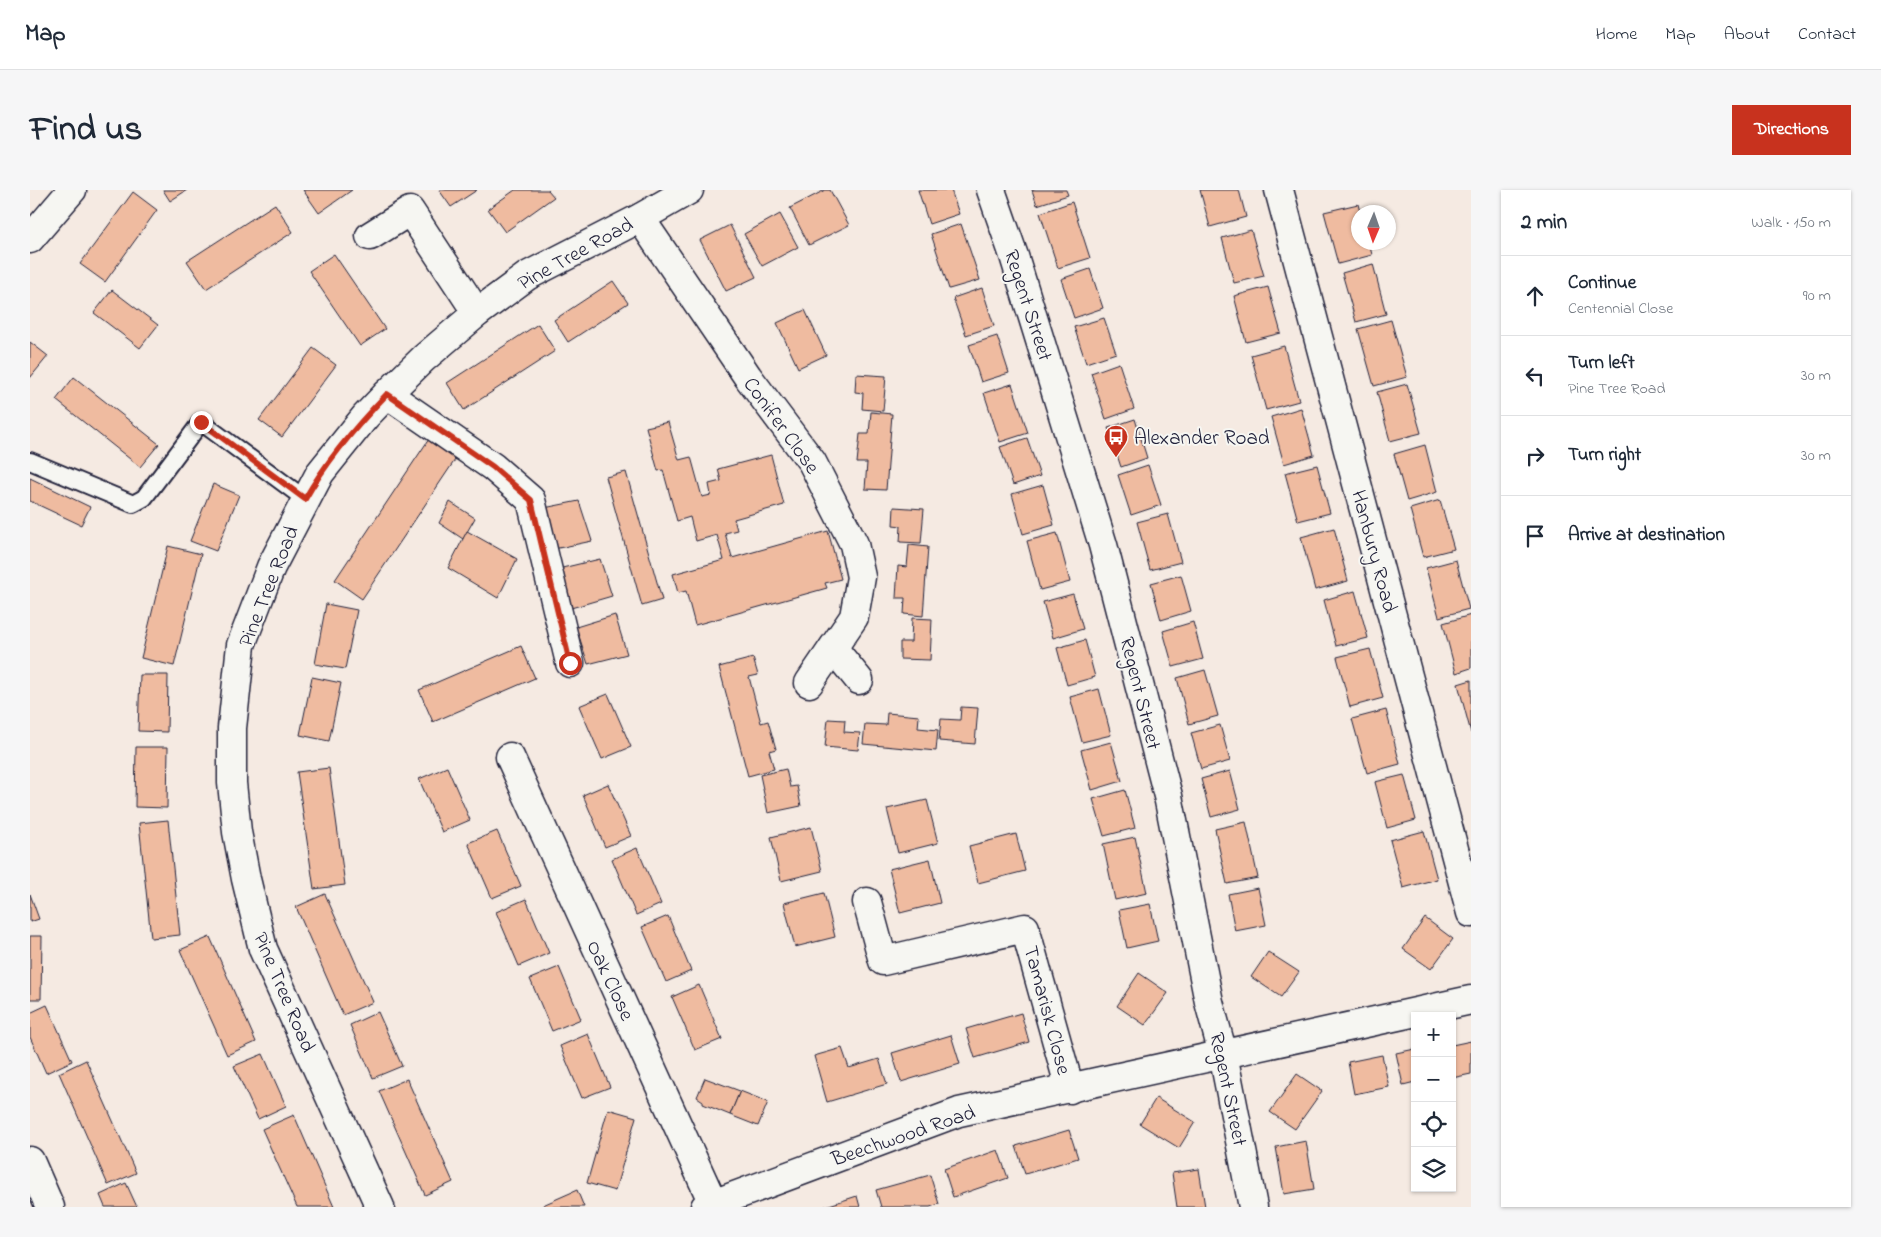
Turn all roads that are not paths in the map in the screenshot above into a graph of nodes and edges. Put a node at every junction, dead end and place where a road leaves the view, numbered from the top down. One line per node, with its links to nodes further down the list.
1 (72, 190): 7 (street)
2 (689, 190): 5 (street, Pine Tree Road)
3 (991, 190): 20 (street, Regent Street)
4 (1279, 190): 18 (street, Hanbury Road)
5 (640, 218): 8 (street, Pine Tree Road); 12 (street, Conifer Close)
6 (370, 236): 8 (street)
7 (30, 239)
8 (477, 313): 9 (street, Pine Tree Road)
9 (387, 394): 11 (street, Pine Tree Road); 13 (street)
10 (30, 461): 11 (lane)
11 (305, 499): 25 (street, Pine Tree Road)
12 (833, 648): 14 (street); 15 (street, Conifer Close)
13 (570, 663)
14 (860, 680)
15 (809, 683)
16 (510, 757): 23 (street, Oak Close)
17 (867, 902): 21 (street, Tamarisk Close)
18 (1471, 913)
19 (1471, 1000): 20 (street, Beechwood Road)
20 (1223, 1054): 21 (street, Beechwood Road); 26 (street, Regent Street)
21 (1070, 1089): 23 (street, Beechwood Road)
22 (30, 1161): 24 (street)
23 (709, 1205)
24 (50, 1207)
25 (380, 1207)
26 (1253, 1207)

